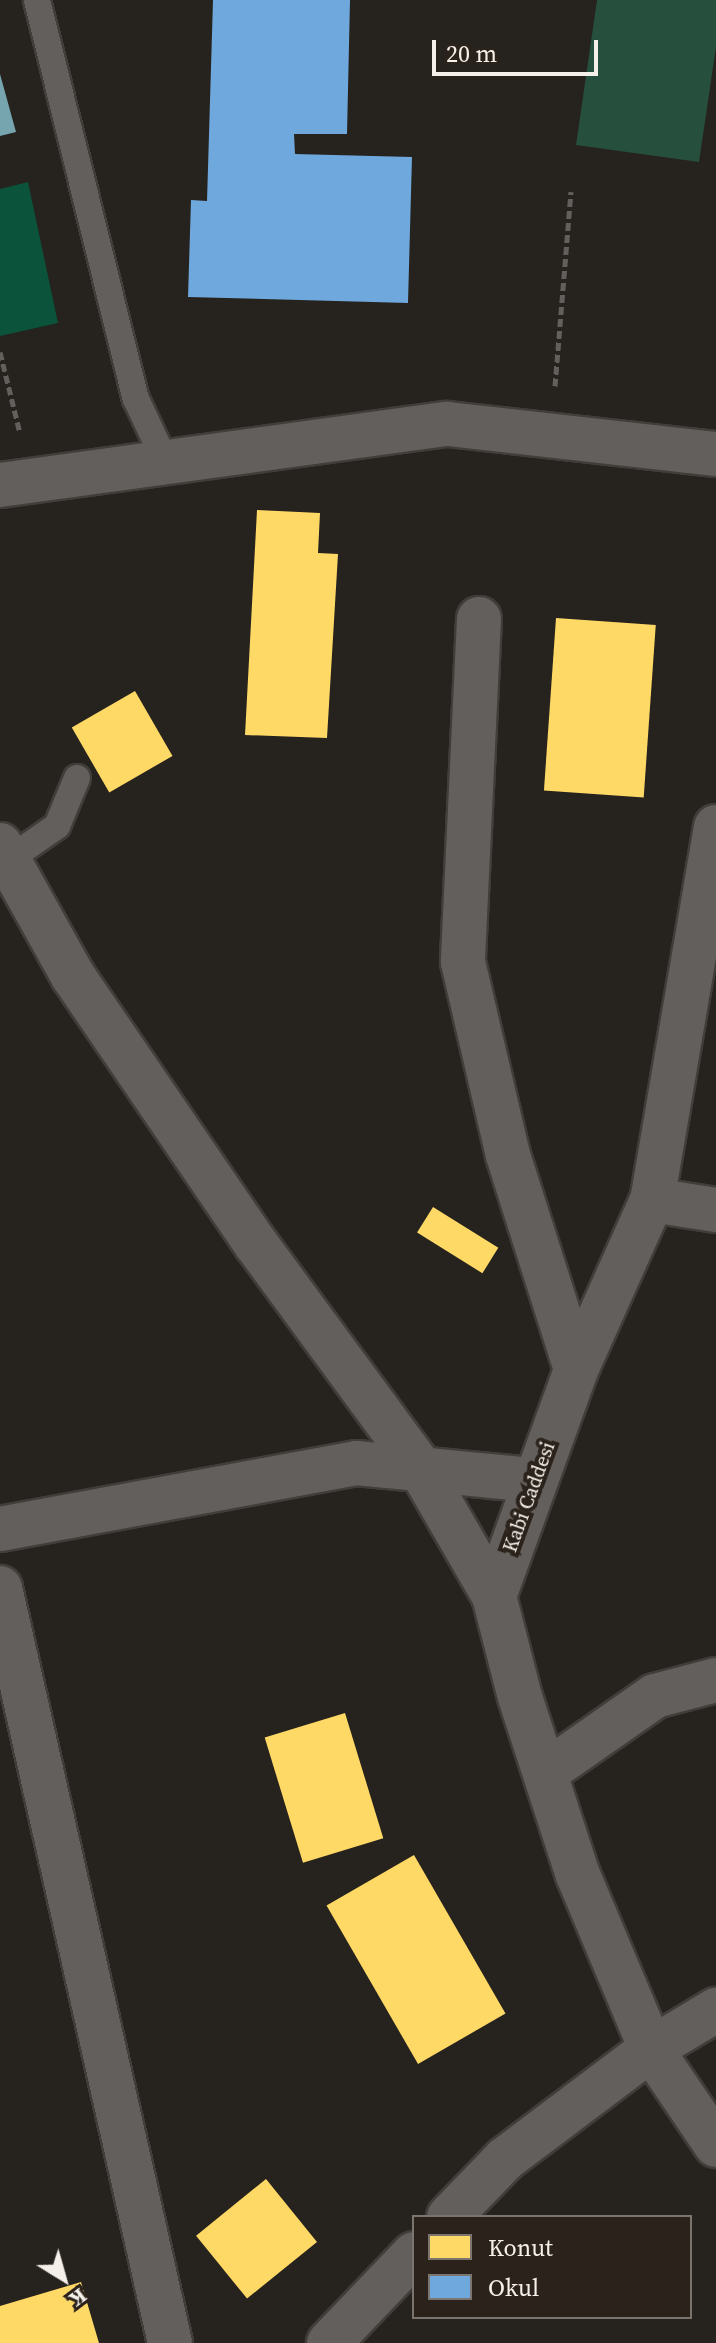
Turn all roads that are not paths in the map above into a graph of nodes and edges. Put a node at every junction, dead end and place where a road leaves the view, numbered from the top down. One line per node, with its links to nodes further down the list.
1 (37, 0): 3 (lane)
2 (716, 454): 3 (street)
3 (166, 463): 4 (street)
4 (16, 483)
5 (479, 619): 11 (street)
6 (77, 778): 8 (lane)
7 (716, 827): 9 (street, Kabi Caddesi)
8 (4, 852): 12 (street)
9 (652, 1200): 10 (street); 11 (street, Kabi Caddesi)
10 (716, 1210)
11 (576, 1370): 13 (street, Kabi Caddesi)
12 (419, 1466): 13 (street); 14 (street); 16 (street)
13 (534, 1480): 16 (street, Kabi Caddesi)
14 (0, 1529)
15 (0, 1588): 24 (street)
16 (494, 1596): 18 (street)
17 (716, 1680): 18 (street)
18 (546, 1772): 20 (street)
19 (716, 2010): 20 (street)
20 (651, 2049): 21 (street); 22 (street)
21 (716, 2145)
22 (451, 2215)
23 (412, 2256): 25 (street)
24 (170, 2343)
25 (329, 2343)

